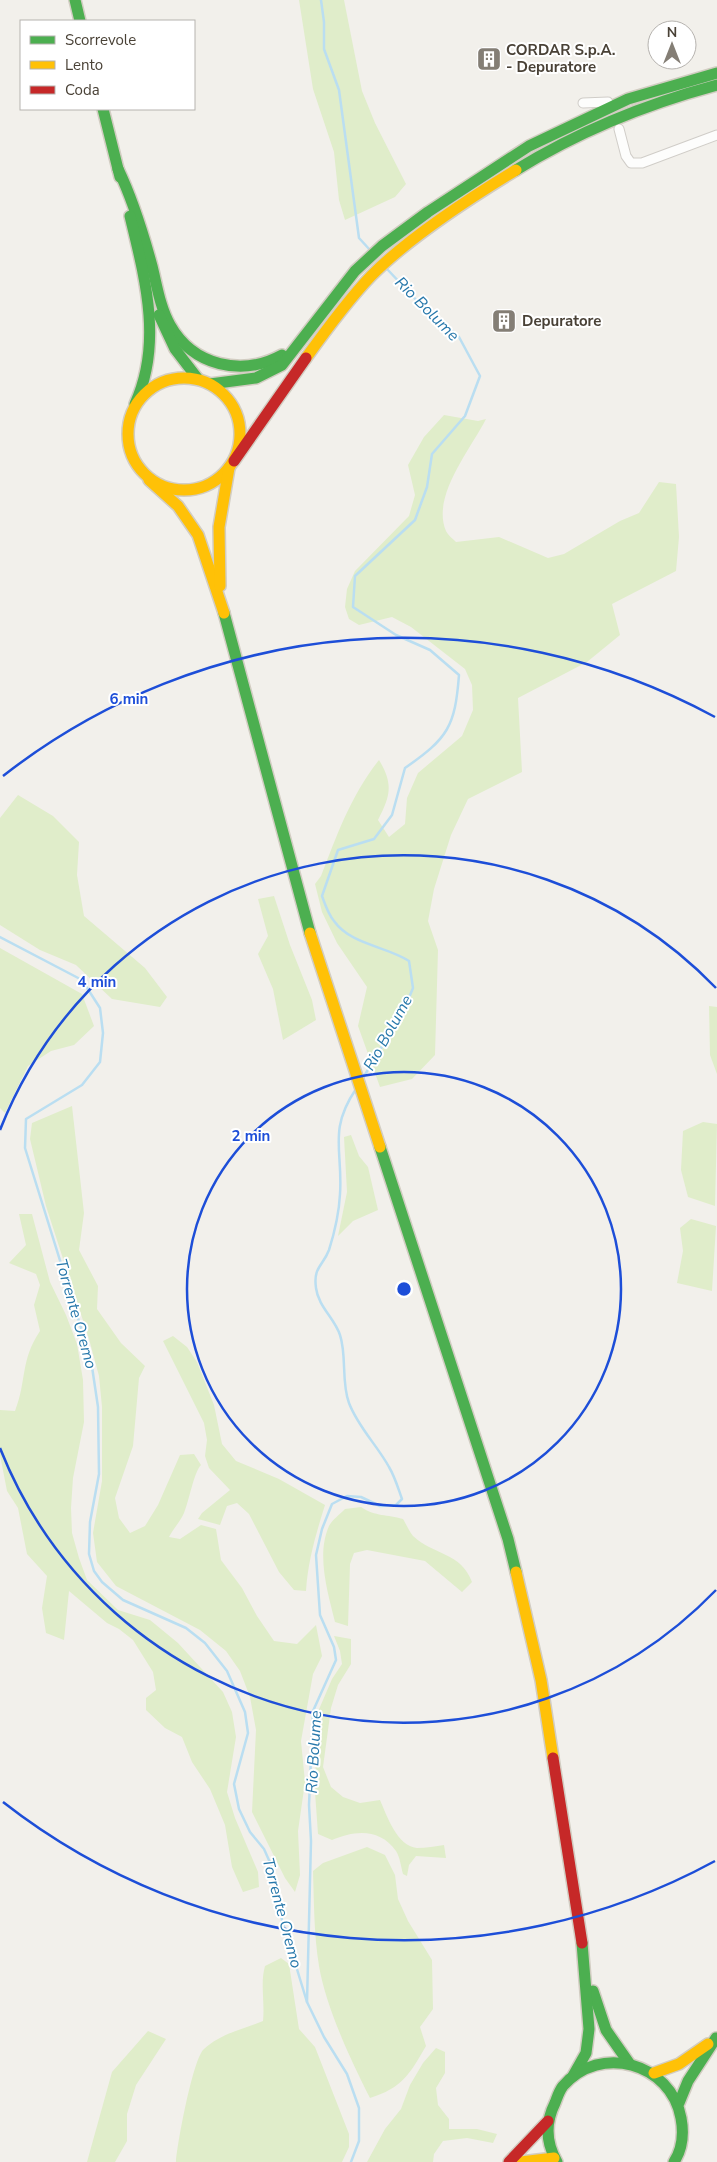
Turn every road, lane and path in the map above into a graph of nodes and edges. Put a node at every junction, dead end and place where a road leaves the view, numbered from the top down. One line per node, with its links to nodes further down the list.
1 (75, 0): 2 (main road)
2 (80, 20)
3 (717, 73): 12 (main road)
4 (717, 85): 16 (main road)
5 (608, 102): 6 (street)
6 (583, 103)
7 (103, 110): 10 (main road)
8 (619, 129): 9 (street)
9 (717, 135)
10 (118, 169): 11 (main road); 12 (main road)
11 (136, 241): 13 (main road); 15 (main road)
12 (296, 347): 14 (main road)
13 (198, 379): 14 (main road); 15 (main road)
14 (210, 384): 16 (main road)
15 (135, 404): 17 (main road)
16 (232, 464): 17 (main road); 18 (main road)
17 (149, 480): 18 (main road)
18 (221, 604): 19 (main road)
19 (585, 1964): 21 (main road); 23 (main road)
20 (716, 2038): 22 (main road); 24 (main road)
21 (629, 2063): 22 (main road); 23 (main road)
22 (654, 2073): 24 (main road)
23 (573, 2076): 25 (main road)
24 (679, 2103): 27 (main road)
25 (548, 2121): 26 (main road); 28 (main road)
26 (556, 2160): 29 (main road)
27 (677, 2160)
28 (509, 2162)
29 (521, 2162)

